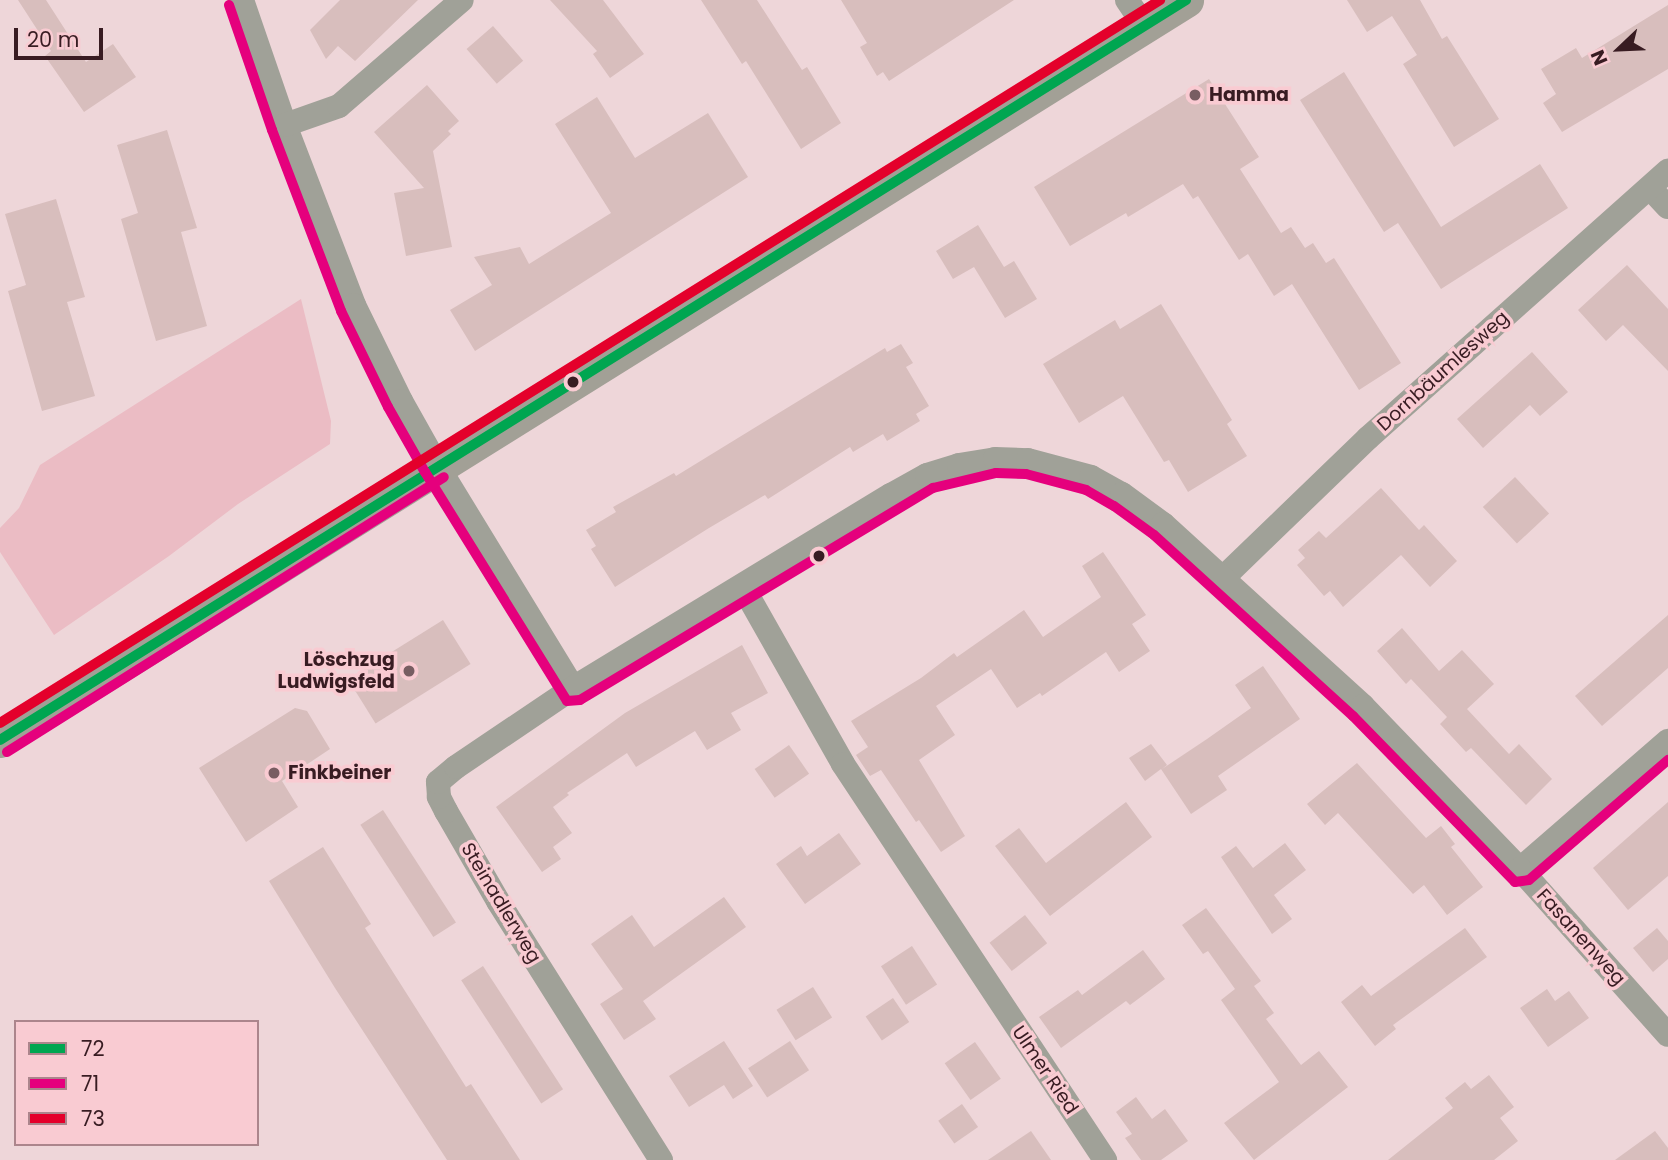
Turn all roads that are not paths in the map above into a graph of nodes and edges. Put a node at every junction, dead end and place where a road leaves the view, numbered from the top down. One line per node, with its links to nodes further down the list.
1 (242, 0): 5 (street)
2 (462, 0): 5 (street)
3 (1186, 0): 4 (main road)
4 (1136, 13): 8 (main road)
5 (285, 125): 8 (street)
6 (1659, 179): 7 (street); 9 (street, Dornbäumlesweg)
7 (1668, 207)
8 (437, 465): 11 (street); 12 (main road)
9 (1224, 576): 10 (street, Fasanenweg); 14 (street, Fasanenweg)
10 (743, 587): 11 (street, Fasanenweg); 17 (street, Ulmer Ried)
11 (573, 688): 16 (street, Steinadlerweg)
12 (0, 740)
13 (1668, 741): 14 (street)
14 (1520, 869): 15 (street, Fasanenweg)
15 (1668, 1035)
16 (661, 1160)
17 (1105, 1160)

